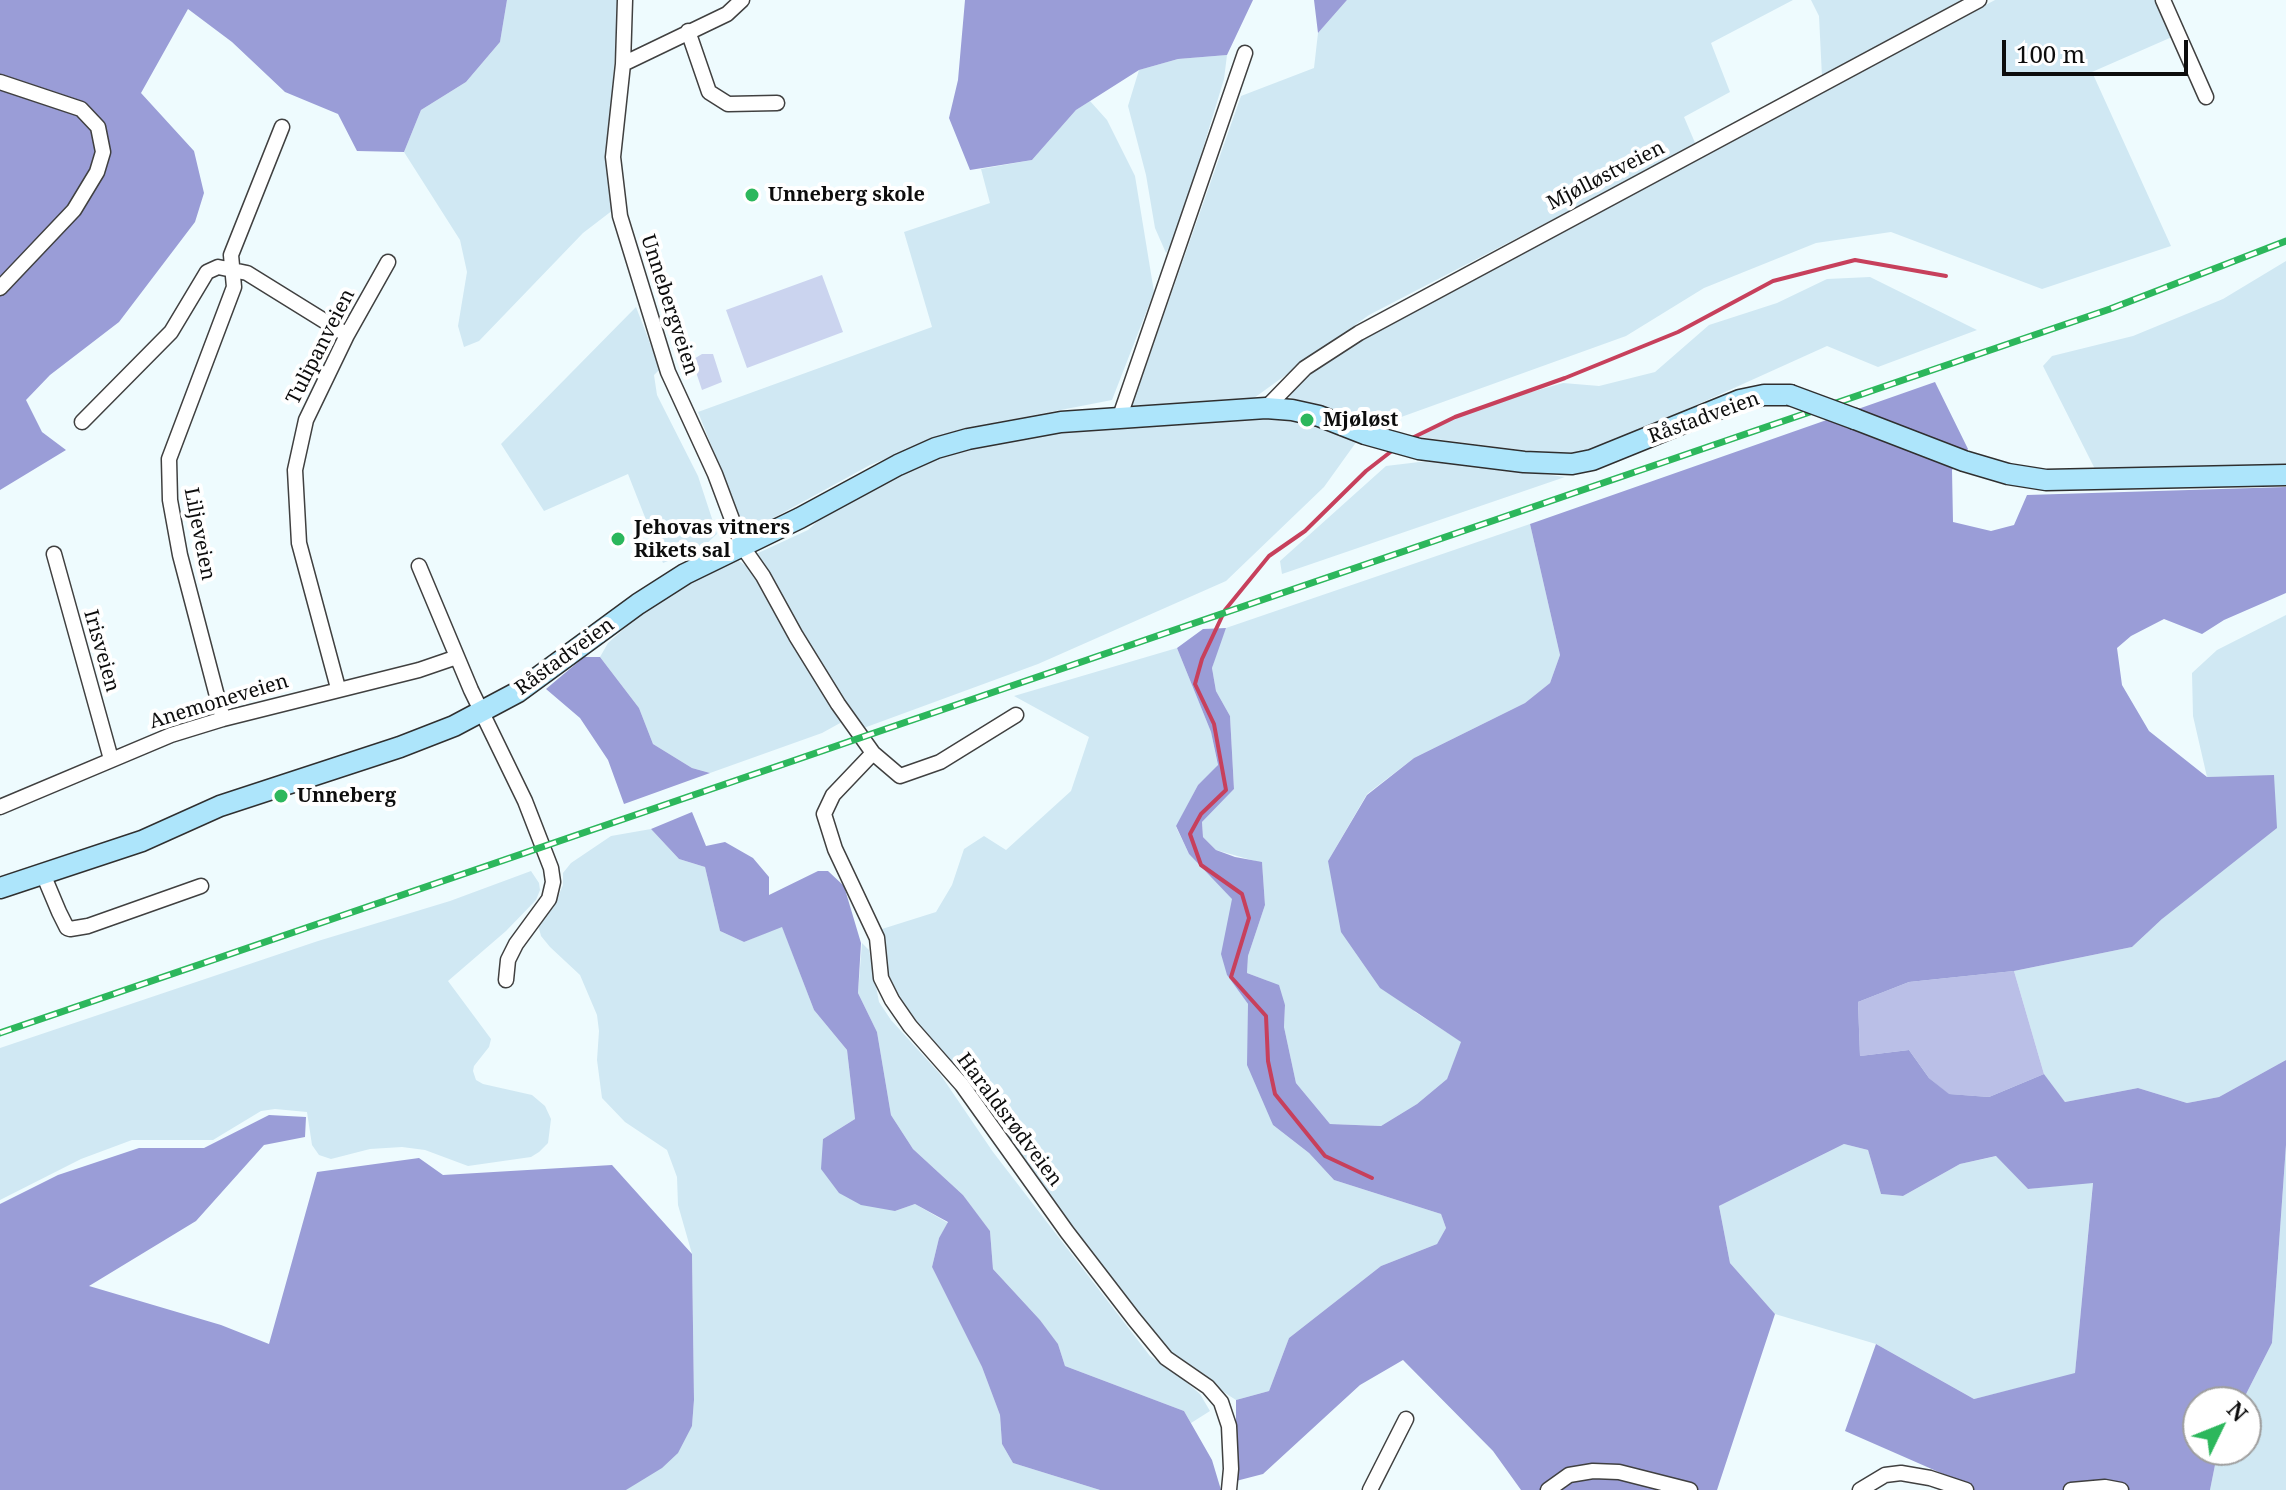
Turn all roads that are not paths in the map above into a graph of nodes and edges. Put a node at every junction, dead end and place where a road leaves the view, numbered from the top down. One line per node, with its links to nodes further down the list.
1 (625, 0): 7 (street, Unnebergveien)
2 (742, 0): 5 (street)
3 (1979, 0): 16 (street, Mjølløstveien)
4 (2163, 0): 9 (street)
5 (688, 31): 7 (street); 10 (street)
6 (1245, 53): 17 (street)
7 (623, 64): 20 (street, Unnebergveien)
8 (0, 82): 14 (street)
9 (2206, 97)
10 (777, 103)
11 (282, 127): 13 (street, Liljeveien)
12 (388, 262): 15 (street, Tulipanveien)
13 (232, 270): 15 (street); 18 (street); 27 (street, Liljeveien)
14 (0, 288)
15 (347, 335): 24 (street, Tulipanveien)
16 (1266, 408): 17 (main road, Råstadveien); 19 (main road, Råstadveien, bridge)
17 (1119, 419): 20 (main road, Råstadveien)
18 (82, 422)
19 (2286, 475)
20 (742, 546): 25 (main road, Råstadveien); 28 (street)
21 (54, 554): 29 (street, Irisveien)
22 (419, 566): 23 (street)
23 (457, 657): 24 (street, Anemoneveien); 25 (street)
24 (338, 688): 27 (street, Anemoneveien)
25 (481, 712): 31 (main road, Råstadveien); 34 (street)
26 (1016, 715): 28 (street)
27 (223, 719): 29 (street, Anemoneveien)
28 (873, 753): 36 (street, Haraldsrødveien)
29 (111, 759): 30 (street, Anemoneveien)
30 (0, 807)
31 (43, 874): 32 (street); 33 (main road, Råstadveien)
32 (201, 886)
33 (0, 888)
34 (506, 980)
35 (1406, 1419): 37 (street)
36 (1229, 1490)
37 (1370, 1490)
38 (1548, 1490): 39 (street)
39 (1690, 1490)
40 (1860, 1490): 41 (street)
41 (1966, 1490)
42 (2071, 1490): 43 (street)
43 (2121, 1490)

